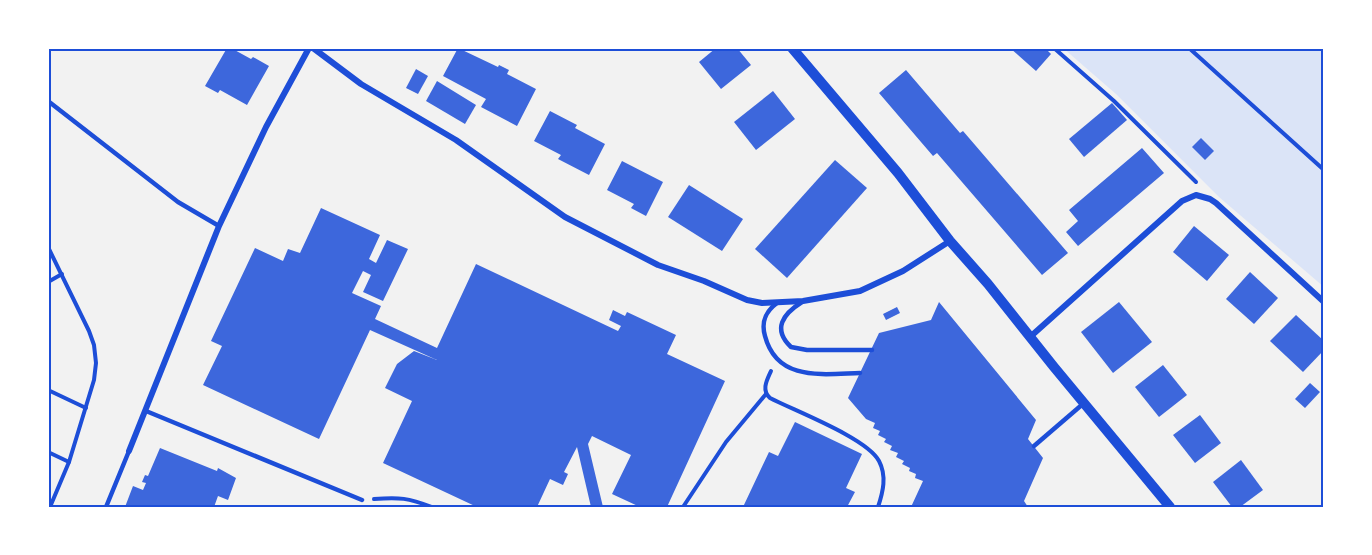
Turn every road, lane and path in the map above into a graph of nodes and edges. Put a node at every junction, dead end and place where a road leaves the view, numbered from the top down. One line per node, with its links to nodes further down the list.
1 (311, 48): 8 (street); 15 (street)
2 (792, 48): 9 (street)
3 (1054, 48): 7 (path)
4 (1189, 48): 6 (path)
5 (48, 101): 8 (lane)
6 (1324, 170)
7 (1202, 196): 14 (street); 16 (street)
8 (219, 225): 24 (street)
9 (950, 241): 13 (street); 16 (street)
10 (48, 247): 11 (path)
11 (62, 274): 12 (path); 23 (path)
12 (48, 282)
13 (803, 301): 15 (street); 17 (lane)
14 (1324, 302)
15 (777, 303): 18 (lane)
16 (1030, 337): 22 (street)
17 (872, 350)
18 (776, 359): 19 (lane); 21 (path)
19 (860, 373)
20 (48, 390): 23 (path)
21 (766, 394): 34 (path); 35 (path)
22 (1084, 403): 25 (lane); 30 (street)
23 (86, 408): 28 (path)
24 (146, 411): 26 (street); 29 (lane)
25 (1034, 446)
26 (129, 451): 32 (lane)
27 (48, 452): 28 (path)
28 (69, 462): 31 (path)
29 (362, 500): 33 (path)
30 (1166, 506)
31 (50, 507)
32 (106, 507)
33 (432, 507)
34 (683, 507)
35 (879, 507)

